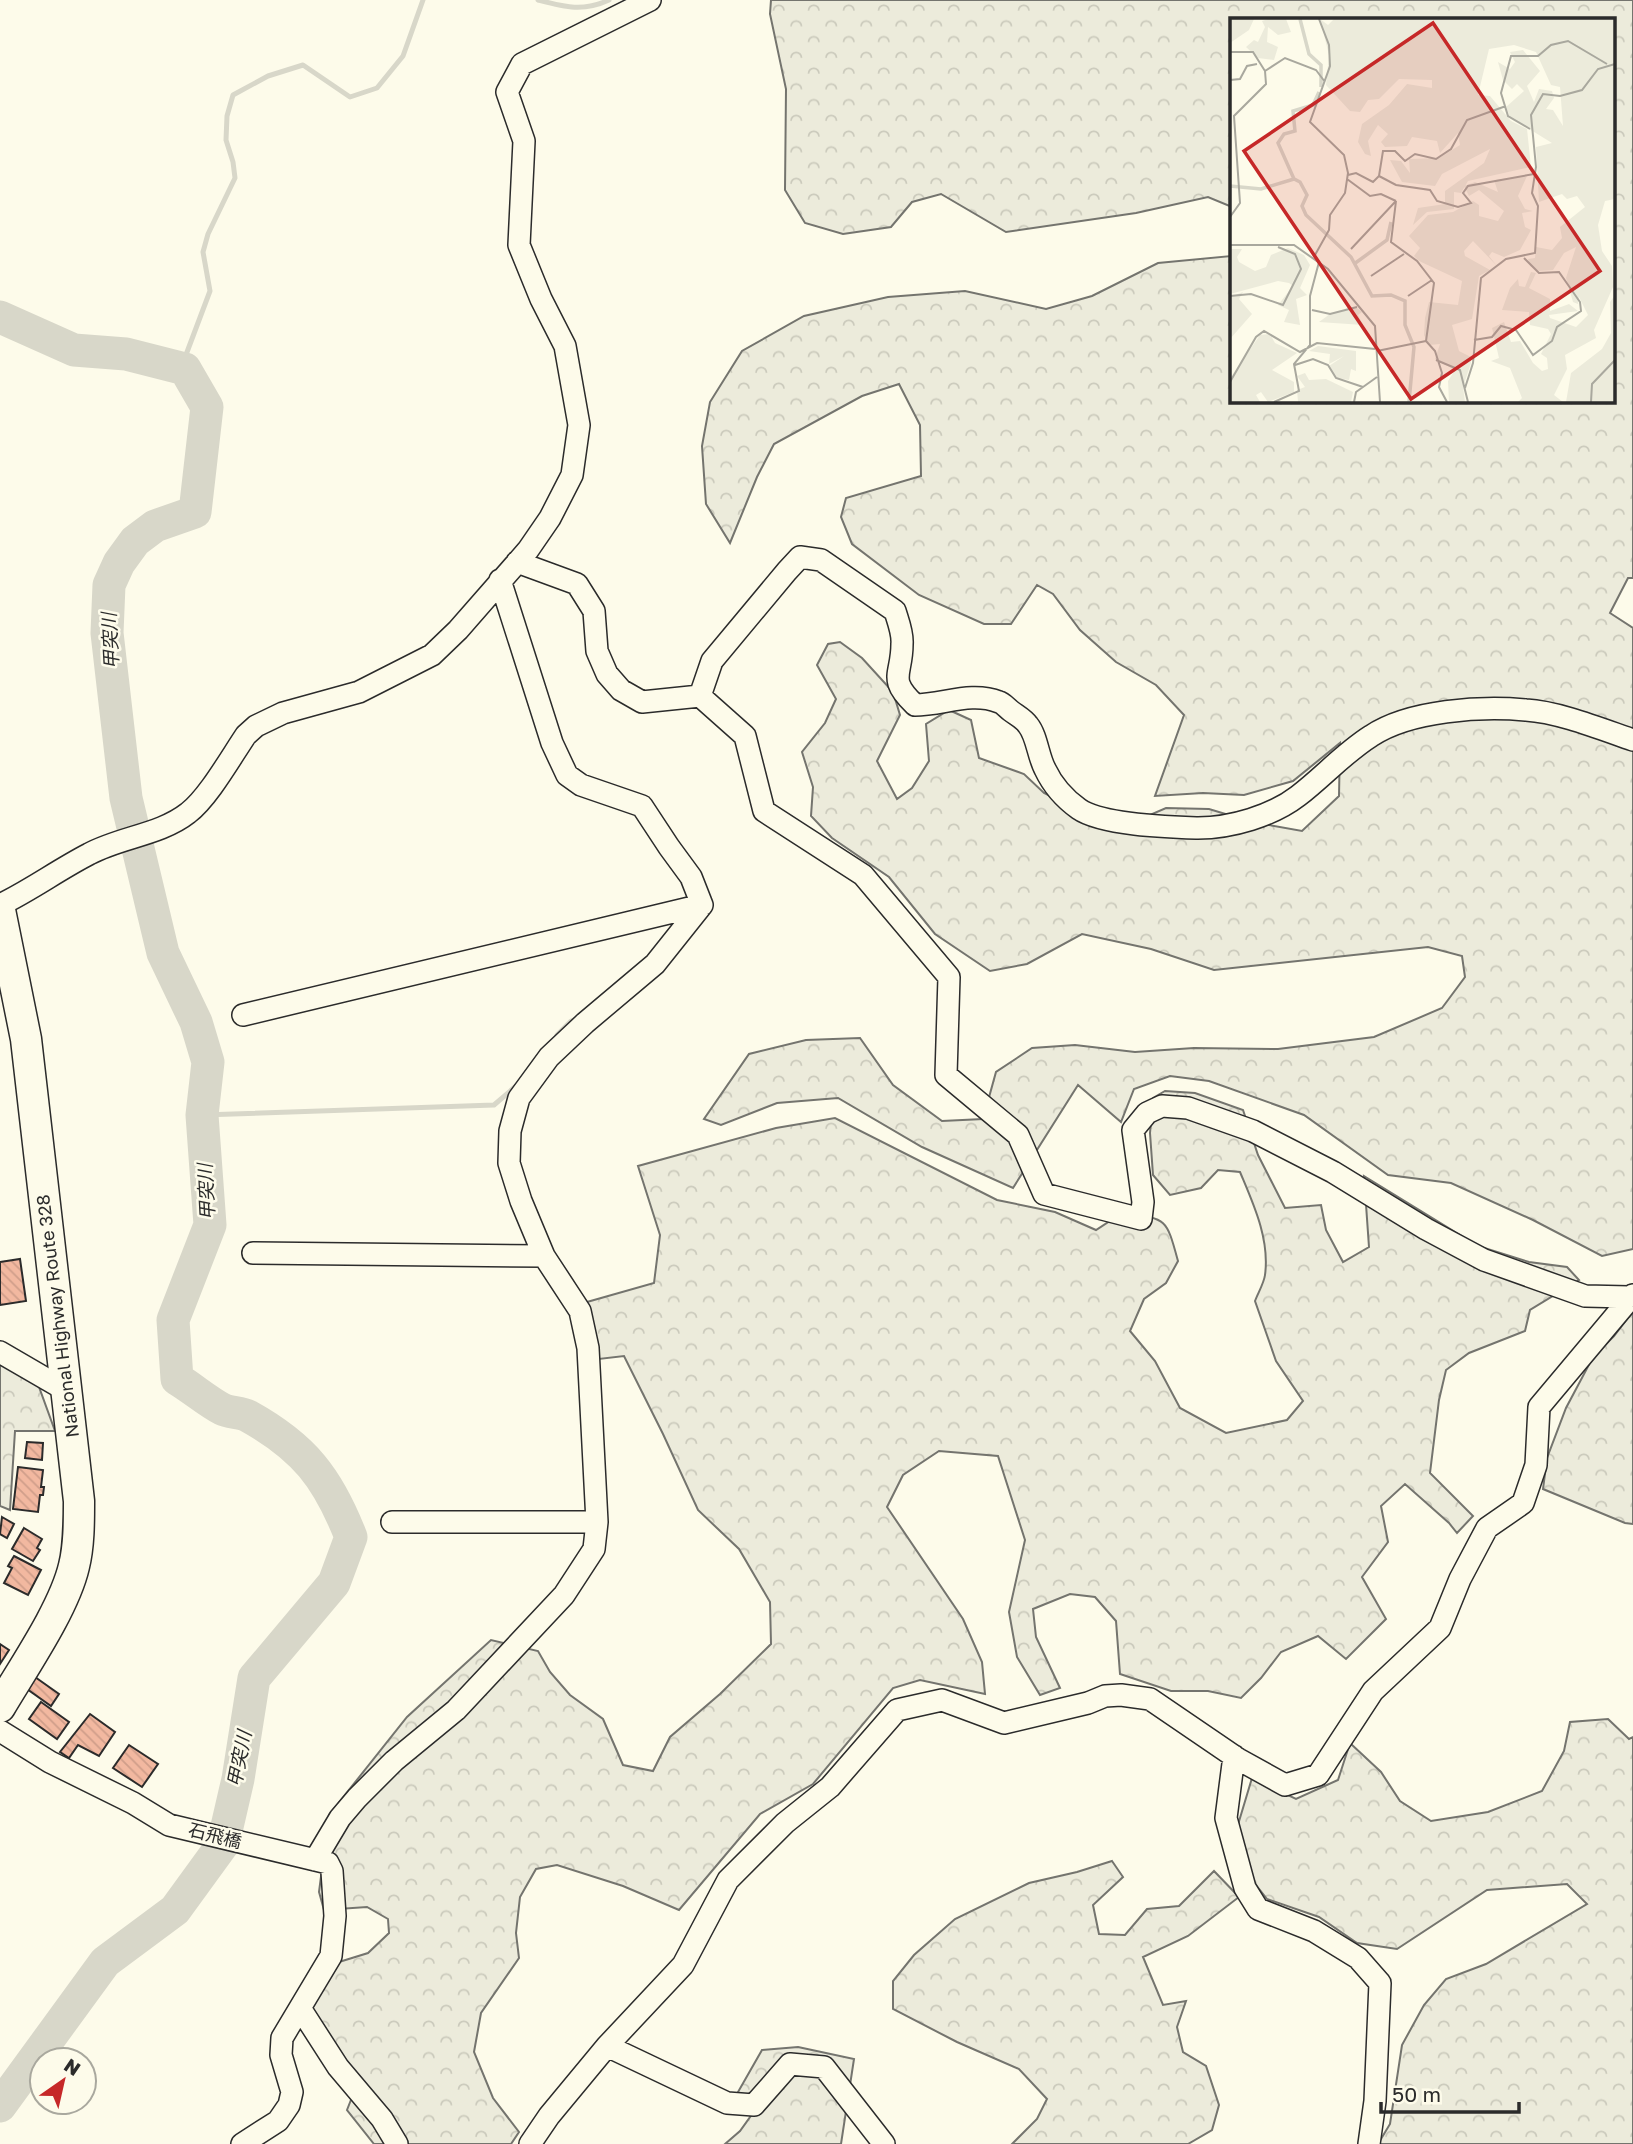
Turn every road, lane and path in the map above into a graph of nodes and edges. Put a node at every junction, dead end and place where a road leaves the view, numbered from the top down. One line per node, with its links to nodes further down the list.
1 (650, 0): 2 (street)
2 (517, 562): 3 (street); 4 (street)
3 (500, 580): 6 (street); 7 (street)
4 (700, 696): 5 (street); 12 (street)
5 (1633, 740)
6 (702, 905): 9 (street); 11 (street)
7 (0, 908): 8 (highway, National Highway Route 328)
8 (5, 953): 14 (highway, National Highway Route 328)
9 (243, 1015)
10 (253, 1253): 11 (street)
11 (544, 1255): 16 (street)
12 (1631, 1296): 19 (street)
13 (0, 1352): 14 (street)
14 (67, 1391): 17 (highway, National Highway Route 328)
15 (391, 1522): 16 (street)
16 (597, 1522): 20 (street)
17 (0, 1707)
18 (0, 1731): 20 (street, 石飛橋)
19 (1234, 1756): 22 (street); 27 (street)
20 (315, 1860): 21 (street)
21 (300, 2008): 23 (street); 24 (street)
22 (607, 2046): 25 (street); 26 (street)
23 (242, 2144)
24 (397, 2144)
25 (530, 2144)
26 (884, 2144)
27 (1369, 2144)

